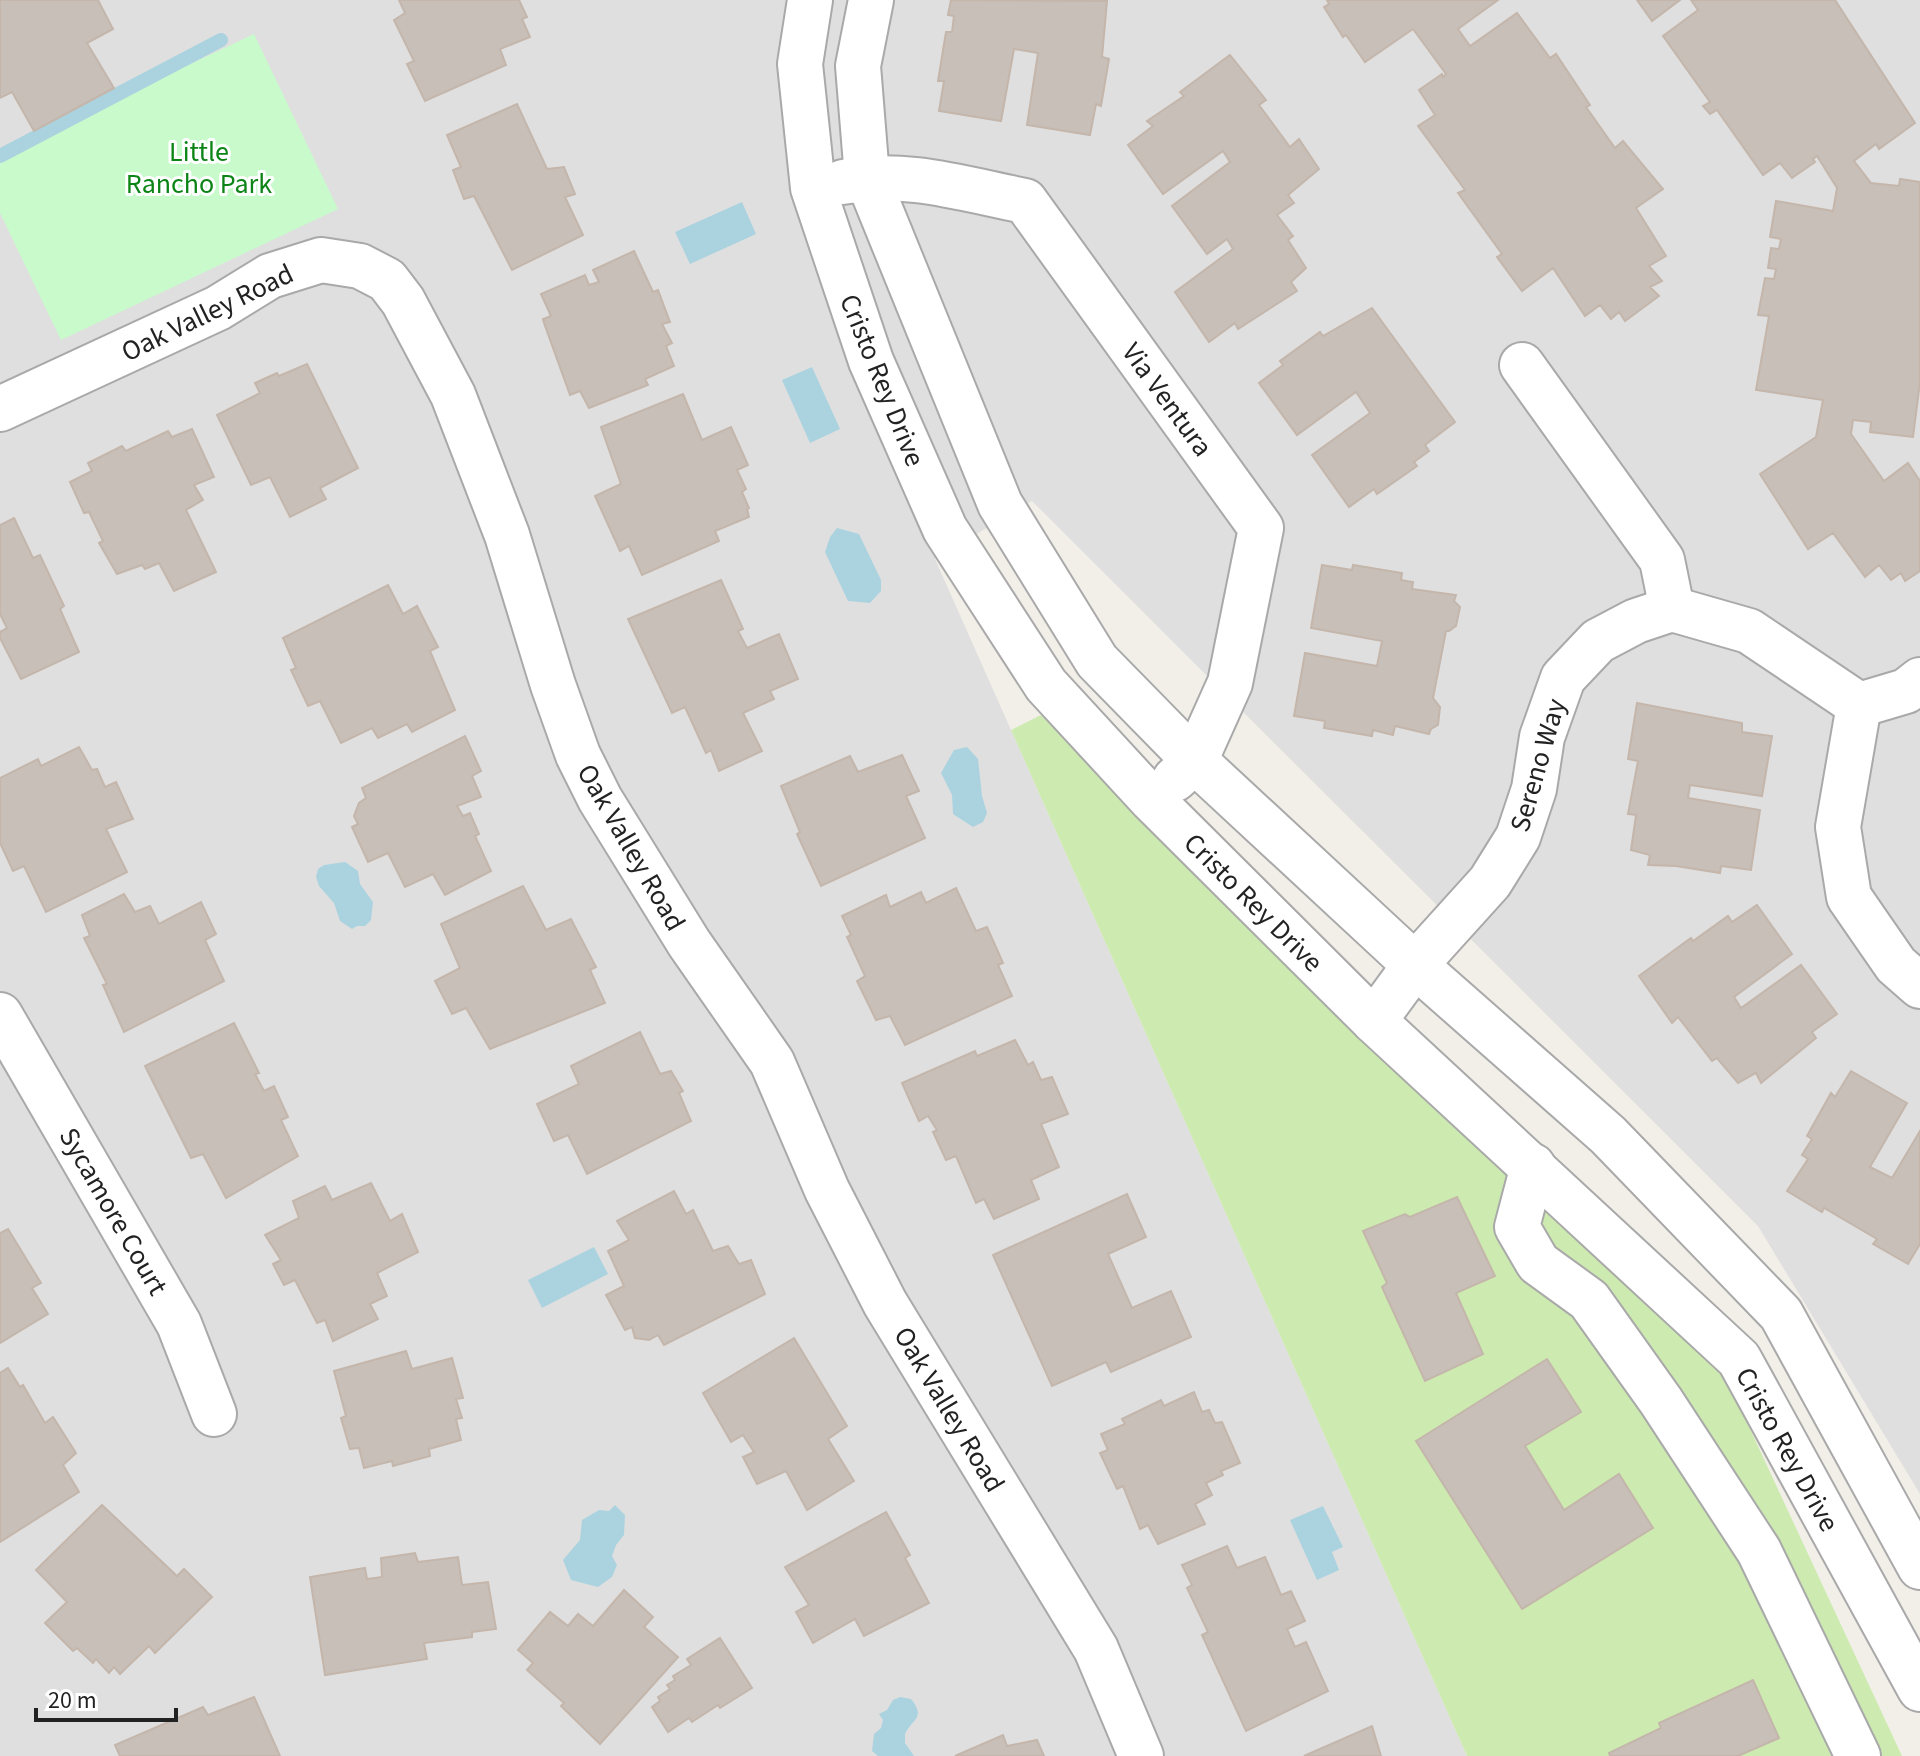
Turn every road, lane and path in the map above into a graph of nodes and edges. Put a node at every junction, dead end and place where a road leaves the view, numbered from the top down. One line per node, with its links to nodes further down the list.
1 (810, 0): 4 (street, Cristo Rey Drive)
2 (871, 0): 3 (street, Cristo Rey Drive)
3 (867, 177): 4 (street, Via Ventura); 10 (street, Cristo Rey Drive); 10 (street, Via Ventura)
4 (813, 188): 11 (street, Cristo Rey Drive)
5 (1522, 365): 7 (street)
6 (0, 409): 20 (street, Oak Valley Road)
7 (1672, 609): 9 (street); 12 (street, Sereno Way)
8 (1920, 680): 9 (street)
9 (1859, 705): 13 (street)
10 (1195, 761): 11 (street, Via Ventura); 12 (street, Cristo Rey Drive)
11 (1152, 800): 15 (street, Cristo Rey Drive)
12 (1415, 965): 15 (street, Sereno Way); 18 (street, Cristo Rey Drive)
13 (1920, 986)
14 (0, 1015): 17 (street, Sycamore Court)
15 (1374, 1021): 16 (street, Cristo Rey Drive)
16 (1533, 1166): 19 (street, Cristo Rey Drive); 21 (street)
17 (214, 1414)
18 (1920, 1567)
19 (1920, 1689)
20 (1141, 1756)
21 (1858, 1756)

